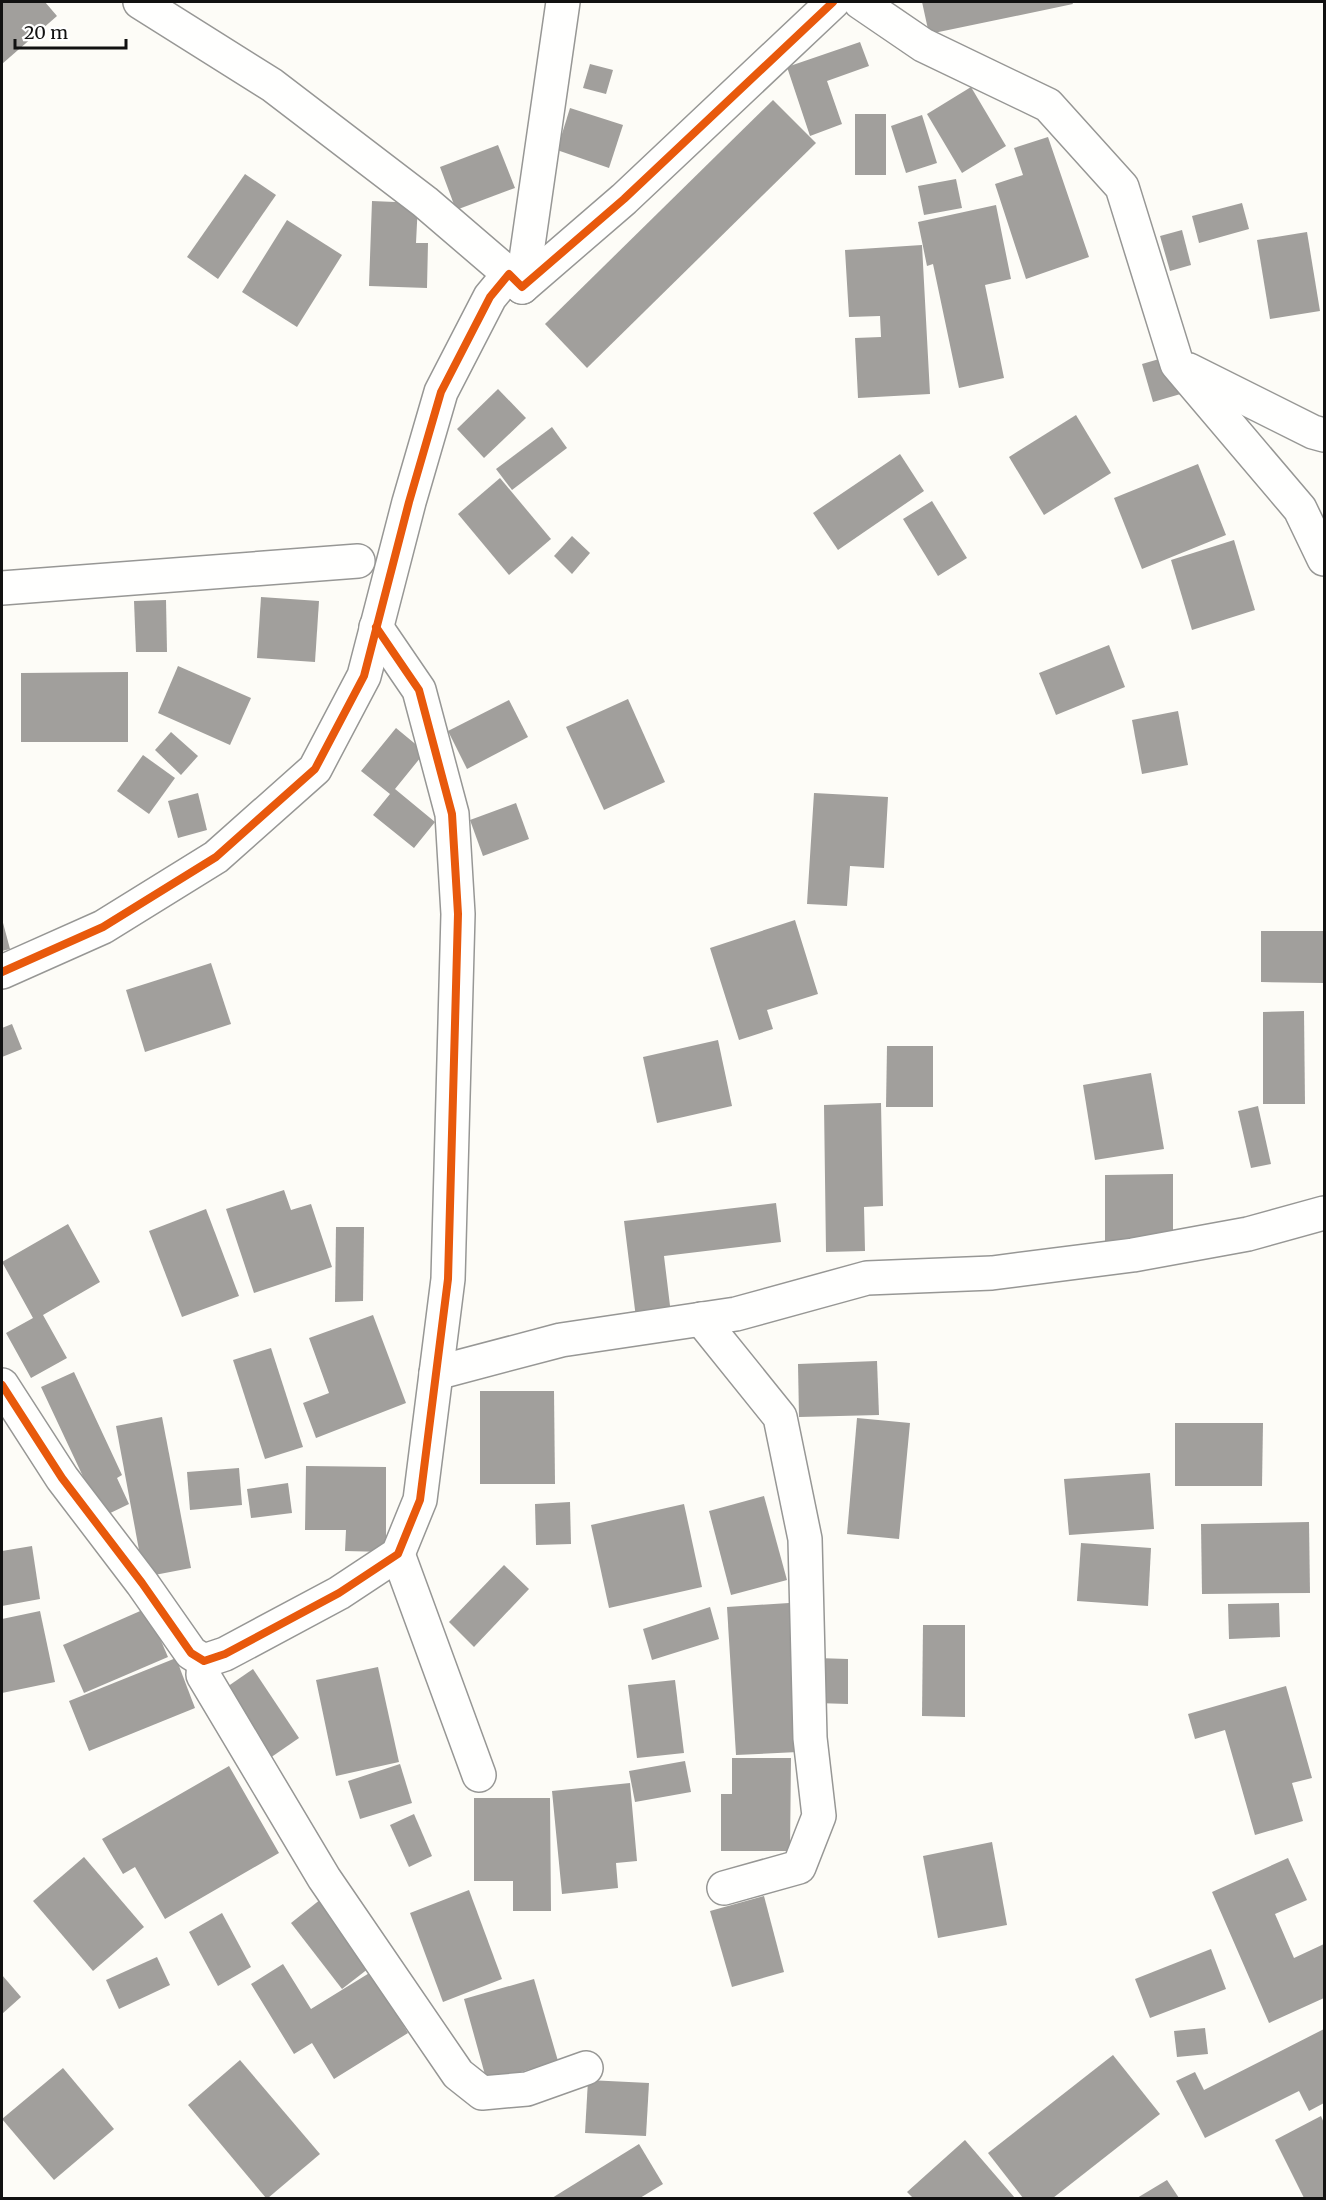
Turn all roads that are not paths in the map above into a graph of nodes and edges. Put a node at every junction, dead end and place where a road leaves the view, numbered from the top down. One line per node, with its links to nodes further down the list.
1 (140, 2): 5 (street)
2 (563, 2): 5 (street)
3 (833, 2): 5 (street)
4 (860, 2): 6 (street)
5 (516, 280): 11 (street)
6 (1177, 364): 7 (street); 8 (street)
7 (1324, 435)
8 (1324, 559)
9 (358, 561): 10 (street)
10 (2, 588)
11 (376, 627): 12 (street); 15 (street)
12 (2, 972)
13 (1324, 1213): 14 (street)
14 (701, 1319): 15 (street); 20 (street)
15 (436, 1373): 17 (street)
16 (2, 1385): 18 (street)
17 (398, 1554): 18 (street); 19 (street)
18 (204, 1661): 21 (street)
19 (479, 1775)
20 (724, 1888)
21 (586, 2068)

